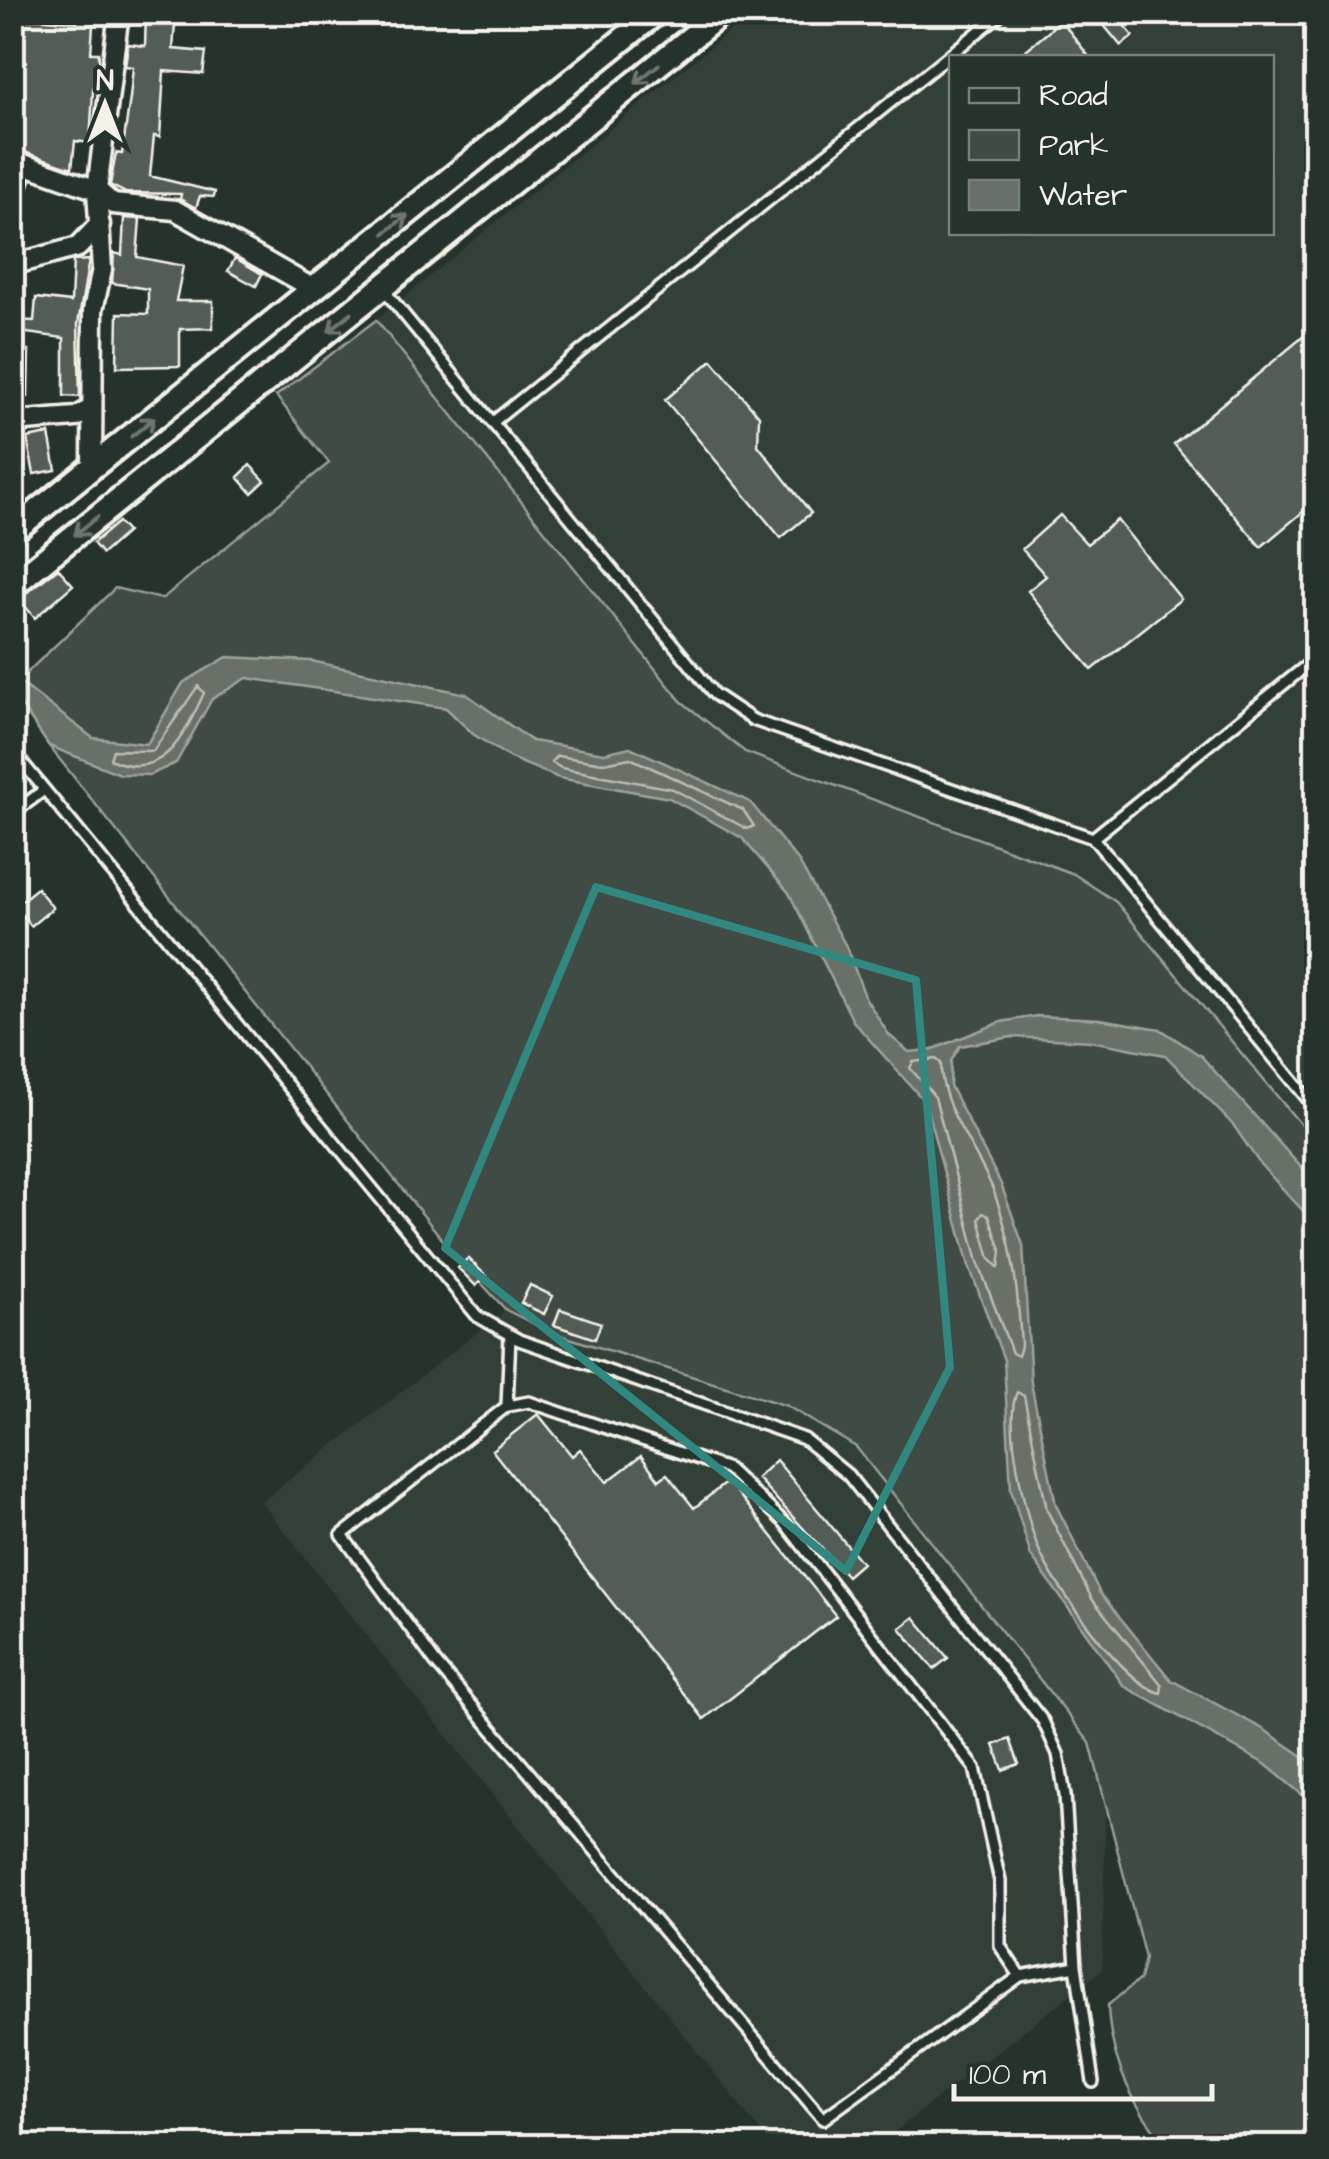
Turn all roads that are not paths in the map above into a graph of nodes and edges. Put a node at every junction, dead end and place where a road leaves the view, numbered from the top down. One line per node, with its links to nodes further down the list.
1 (119, 12): 6 (street)
2 (657, 12): 8 (street, one-way to 2)
3 (722, 12): 10 (street, one-way to 10)
4 (1002, 12): 14 (lane)
5 (12, 160): 6 (street)
6 (96, 190): 7 (street); 11 (street)
7 (100, 224): 9 (street); 12 (street)
8 (356, 256): 10 (street); 11 (street)
9 (12, 264)
10 (383, 288): 14 (lane); 16 (street, one-way to 16)
11 (314, 289): 15 (street, one-way to 11)
12 (91, 409): 13 (street); 15 (street)
13 (12, 422)
14 (492, 422): 24 (lane)
15 (92, 468): 16 (street); 17 (street)
16 (118, 500): 19 (street, one-way to 19)
17 (22, 514): 18 (street)
18 (12, 532)
19 (12, 586)
20 (1316, 658): 24 (lane)
21 (12, 750): 22 (lane)
22 (44, 790): 23 (lane); 26 (lane)
23 (12, 814)
24 (1092, 838): 25 (lane)
25 (1316, 1108)
26 (510, 1335): 27 (lane); 28 (lane)
27 (507, 1406): 29 (lane); 29 (lane)
28 (1076, 1966): 29 (lane); 30 (lane)
29 (1020, 1976)
30 (1093, 2082)

